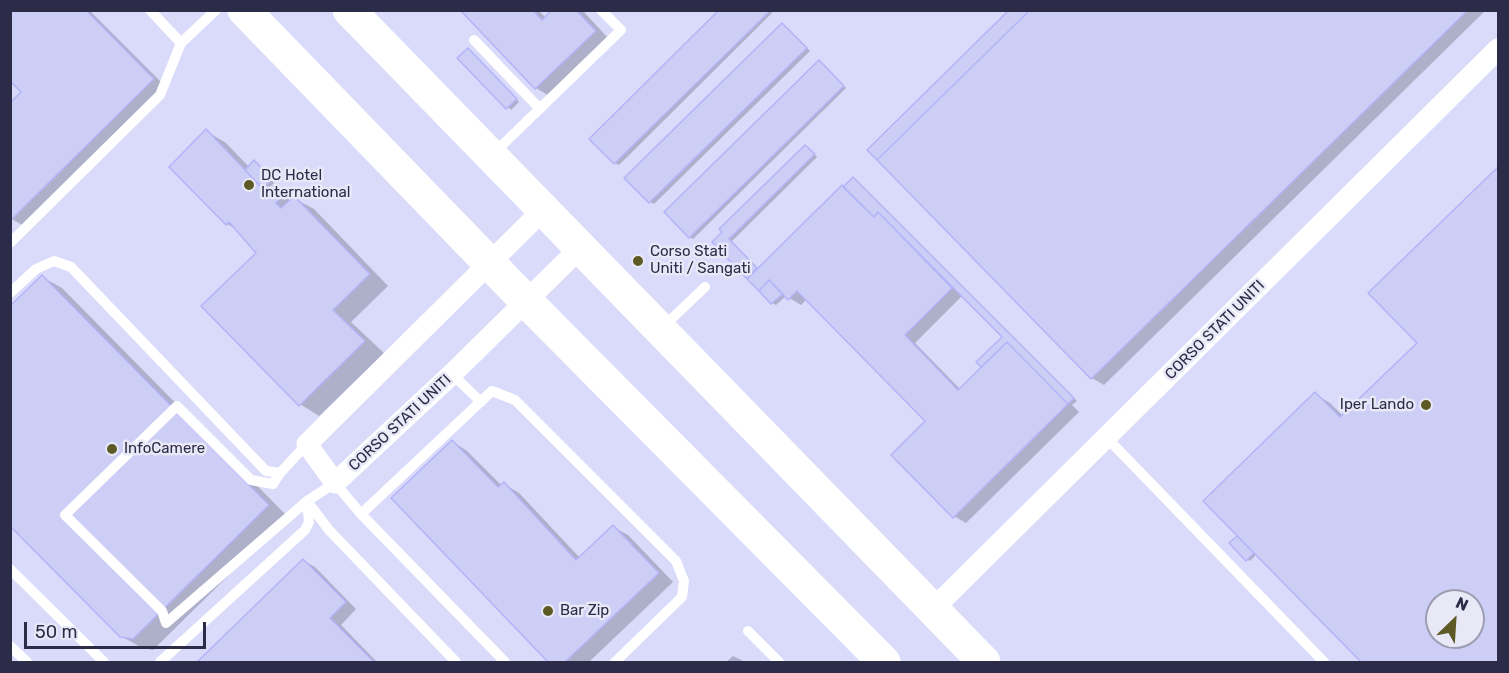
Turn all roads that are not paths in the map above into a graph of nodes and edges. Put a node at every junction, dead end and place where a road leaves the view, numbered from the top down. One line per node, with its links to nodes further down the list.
1 (150, 10): 7 (lane)
2 (216, 10): 7 (lane)
3 (244, 10): 14 (main road)
4 (349, 10): 10 (main road)
5 (601, 10): 9 (lane)
6 (474, 40): 9 (lane)
7 (181, 43): 12 (lane)
8 (1498, 50): 21 (street, CORSO STATI UNITI)
9 (540, 109): 10 (lane)
10 (490, 156): 11 (main road)
11 (543, 211): 13 (main road); 14 (street)
12 (10, 243)
13 (580, 248): 17 (street, CORSO STATI UNITI); 18 (main road)
14 (489, 263): 17 (main road); 22 (street)
15 (705, 287): 18 (lane)
16 (10, 293): 23 (lane)
17 (526, 301): 19 (street, CORSO STATI UNITI); 31 (main road)
18 (660, 330): 28 (main road)
19 (452, 374): 20 (lane); 24 (street, CORSO STATI UNITI)
20 (481, 402): 26 (lane); 37 (lane)
21 (1106, 437): 28 (street, CORSO STATI UNITI); 40 (lane)
22 (307, 444): 23 (lane); 24 (street, CORSO STATI UNITI)
23 (280, 473): 25 (lane)
24 (335, 483): 25 (lane); 26 (lane)
25 (307, 501): 34 (lane); 35 (lane)
26 (361, 514): 36 (lane)
27 (10, 569): 33 (lane)
28 (932, 610): 39 (main road)
29 (748, 632): 38 (lane)
30 (10, 646): 32 (lane)
31 (881, 661)
32 (27, 663)
33 (104, 663)
34 (160, 663)
35 (456, 663)
36 (505, 663)
37 (615, 663)
38 (779, 663)
39 (984, 663)
40 (1324, 663)

